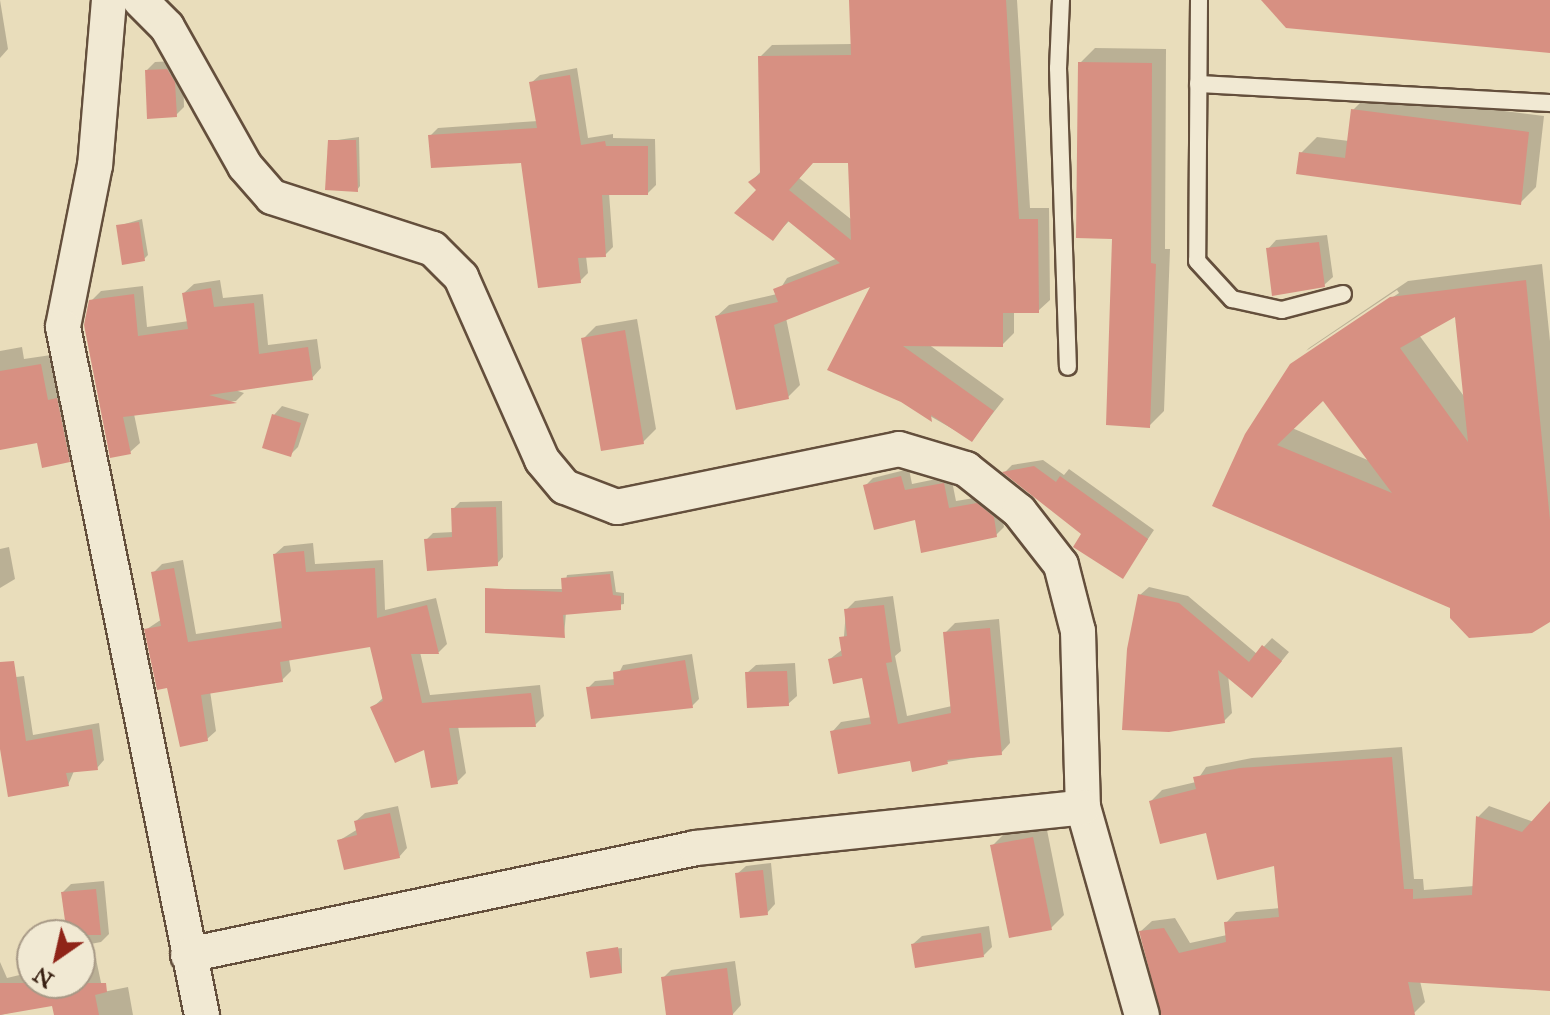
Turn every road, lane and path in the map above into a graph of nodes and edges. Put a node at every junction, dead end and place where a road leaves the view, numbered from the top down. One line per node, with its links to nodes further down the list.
1 (109, 0): 10 (street)
2 (140, 0): 9 (street)
3 (1061, 0): 8 (lane)
4 (1199, 0): 5 (lane)
5 (1198, 84): 6 (lane); 7 (lane)
6 (1550, 103)
7 (1343, 294)
8 (1068, 367)
9 (1083, 807): 10 (street); 12 (street)
10 (188, 955): 11 (street)
11 (202, 1015)
12 (1142, 1015)

